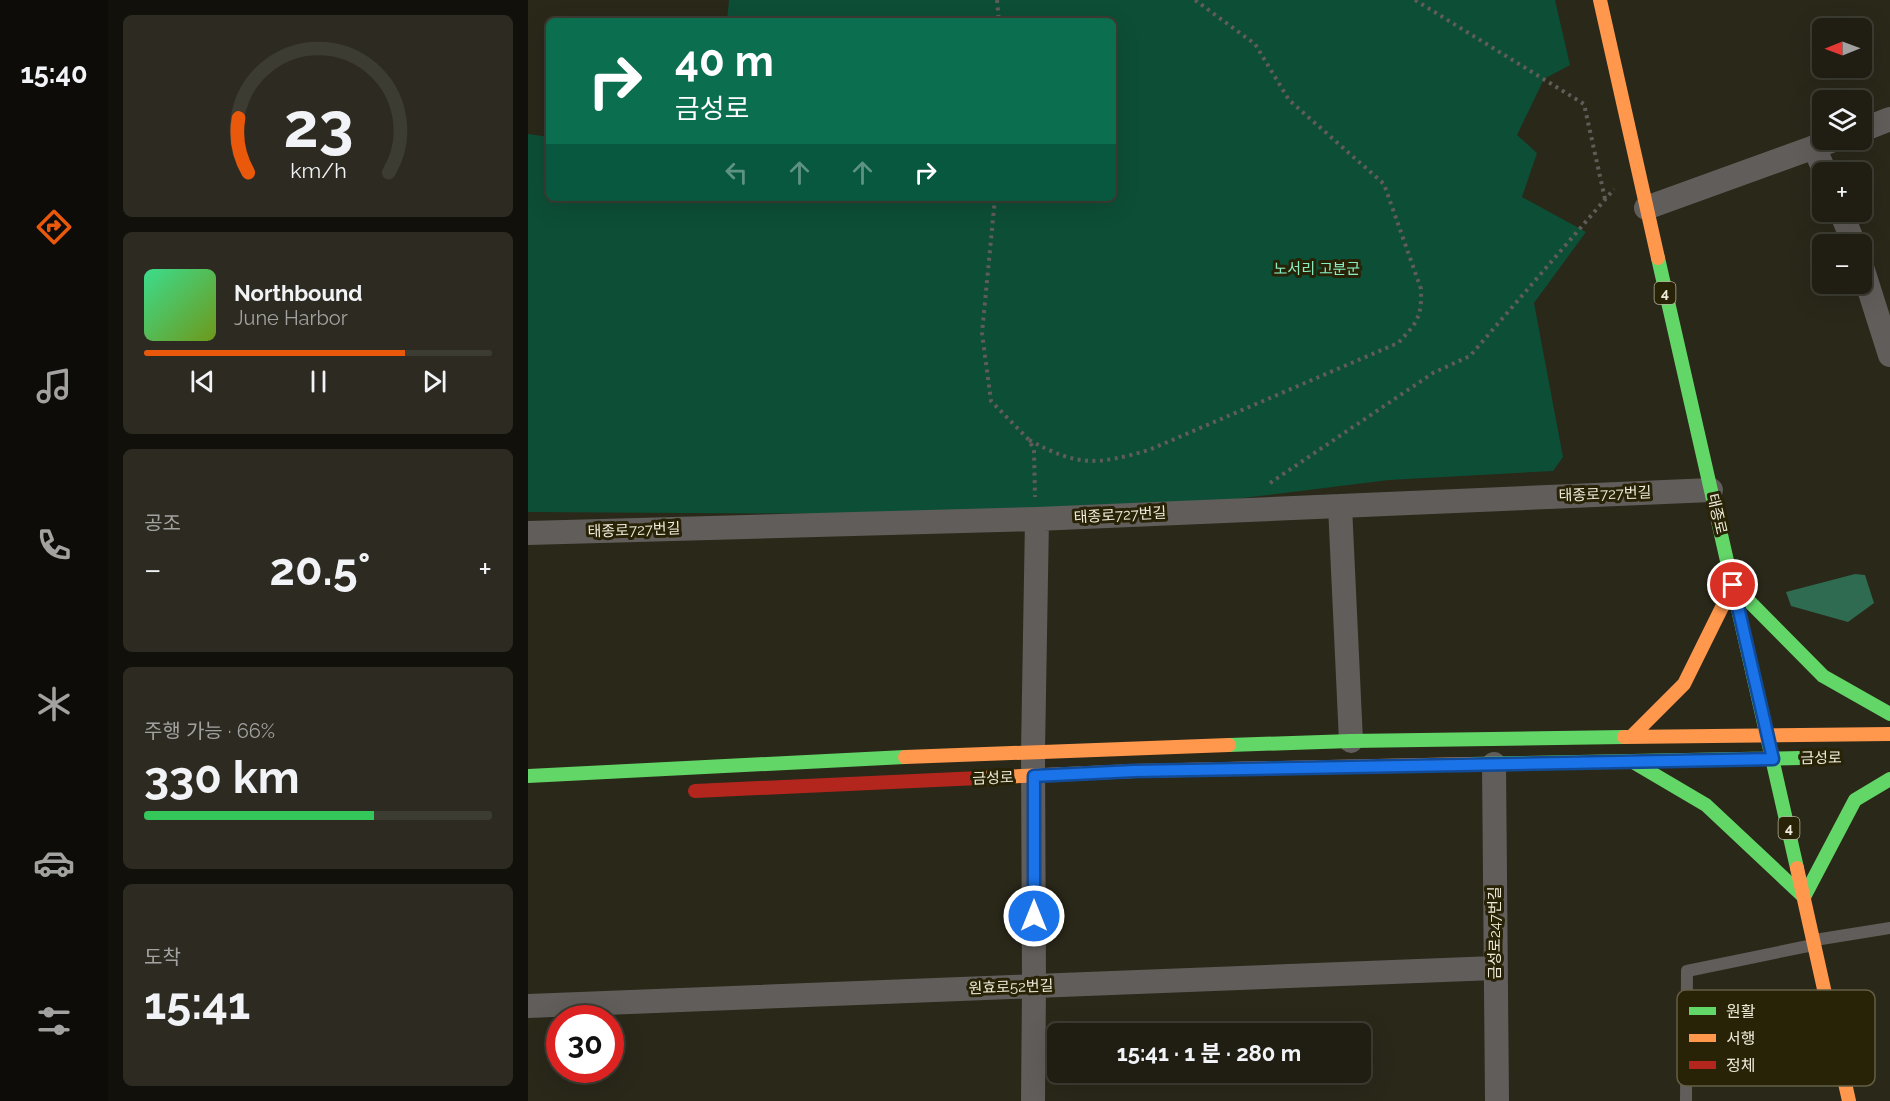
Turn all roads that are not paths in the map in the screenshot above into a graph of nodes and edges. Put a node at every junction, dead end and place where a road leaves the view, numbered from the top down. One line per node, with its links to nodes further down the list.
1 (1600, 0): 5 (street, 태종로 / 4)
2 (1890, 119): 3 (street)
3 (1872, 125)
4 (1812, 147): 5 (street)
5 (1646, 208): 8 (street, 태종로 / 4)
6 (1870, 294): 7 (street)
7 (1890, 356)
8 (1712, 489): 9 (street, 태종로727번길); 12 (street, 태종로 / 4)
9 (1340, 506): 10 (street, 태종로727번길); 17 (street)
10 (1036, 519): 11 (street, 태종로727번길); 18 (street)
11 (528, 533)
12 (1733, 585): 13 (street); 15 (street); 16 (street, 태종로 / 4)
13 (1890, 714)
14 (1890, 735): 16 (street, 금성로)
15 (1632, 736): 16 (street, 금성로); 17 (street, 금성로)
16 (1768, 736): 20 (street, 태종로 / 4)
17 (1351, 741): 18 (street, 금성로)
18 (1033, 751): 23 (street, 금성로); 24 (street)
19 (1814, 758): 20 (street, 금성로)
20 (1773, 759): 21 (street, 금성로); 27 (street, 태종로 / 4)
21 (1633, 762): 22 (street, 금성로); 27 (street)
22 (1494, 764): 24 (street, 금성로); 30 (street, 금성로247번길)
23 (528, 776)
24 (1034, 776): 26 (street, 금성로); 31 (street)
25 (1890, 779): 27 (street)
26 (678, 792)
27 (1804, 897): 29 (street, 태종로 / 4)
28 (1890, 928): 29 (lane)
29 (1814, 942): 32 (lane); 33 (street, 태종로 / 4)
30 (1495, 968): 31 (street, 원효로52번길); 38 (street, 금성로247번길)
31 (1034, 986): 34 (street, 원효로52번길); 37 (street)
32 (1687, 990)
33 (1825, 990)
34 (528, 1005)
35 (1686, 1086): 39 (lane)
36 (1846, 1086): 40 (street, 태종로 / 4)
37 (1033, 1101)
38 (1497, 1101)
39 (1686, 1101)
40 (1849, 1101)

